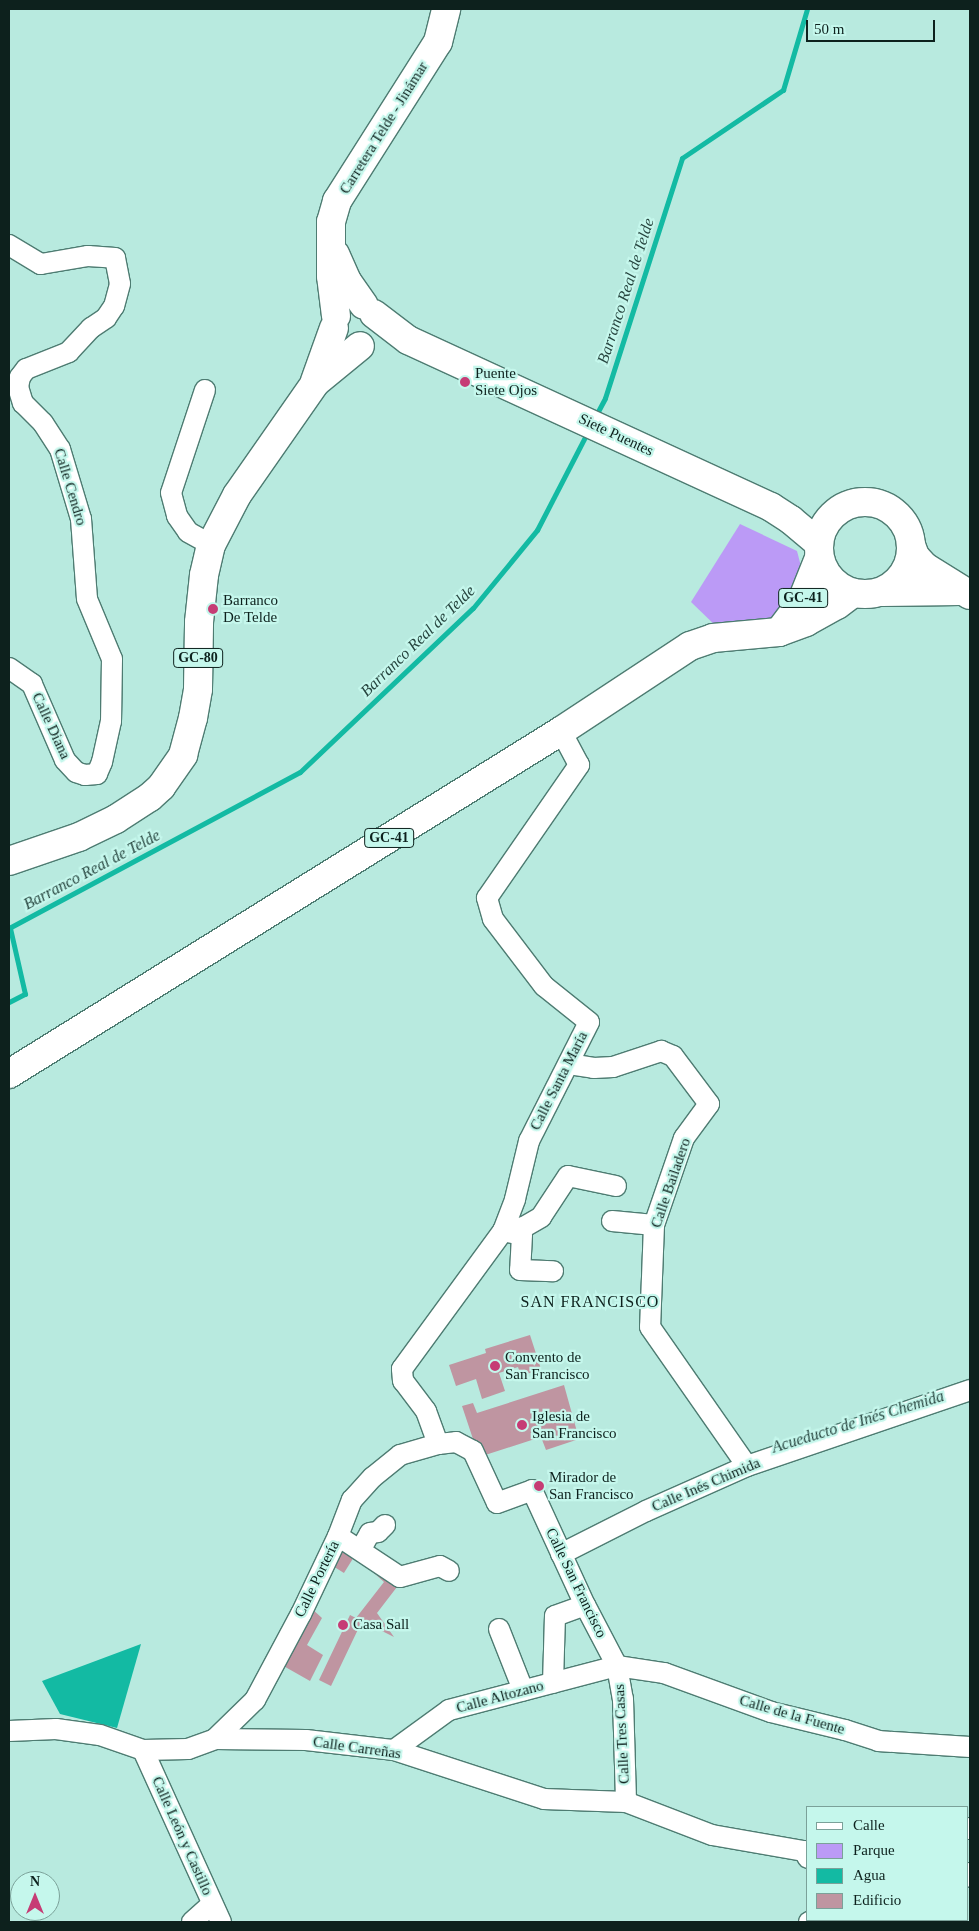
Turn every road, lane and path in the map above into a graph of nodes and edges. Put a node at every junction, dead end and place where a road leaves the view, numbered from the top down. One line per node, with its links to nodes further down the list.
1 (446, 9): 3 (main road, Carretera Telde - Jinámar)
2 (9, 245): 22 (street, Calle Cendro)
3 (332, 248): 4 (main road, Carretera Telde - Jinámar); 5 (main road, Carretera Telde - Jinámar)
4 (369, 310): 5 (main road); 6 (main road, Carretera Telde - Jinámar); 7 (main road)
5 (335, 322): 7 (main road); 8 (main road, GC-80)
6 (408, 340): 7 (main road, Carretera Telde - Jinámar); 9 (main road, Carretera Telde - Jinámar)
7 (363, 344): 8 (main road, GC-80)
8 (315, 383): 13 (main road, GC-80)
9 (514, 388): 11 (main road, Siete Puentes)
10 (205, 390): 13 (street)
11 (770, 507): 12 (main road); 15 (main road)
12 (837, 511): 14 (main road); 15 (main road)
13 (211, 545): 23 (main road, GC-80)
14 (911, 546): 16 (main road); 18 (main road)
15 (819, 551): 17 (main road); 19 (main road, GC-41)
16 (882, 592): 17 (main road); 18 (main road)
17 (853, 593): 19 (main road, GC-41)
18 (966, 593)
19 (779, 632): 21 (main road, GC-41)
20 (9, 668): 22 (street, Calle Diana)
21 (561, 731): 24 (street, Calle Santa María); 25 (main road, GC-41)
22 (97, 774)
23 (9, 861)
24 (569, 1064): 28 (street, Calle Bailadero); 29 (street, Calle Santa María)
25 (9, 1074)
26 (616, 1186): 29 (street)
27 (612, 1221): 28 (street)
28 (654, 1225): 33 (street, Calle Bailadero)
29 (503, 1231): 30 (street); 32 (street, Calle Santa María)
30 (553, 1271)
31 (970, 1390): 33 (street, Calle Inés Chimida)
32 (438, 1444): 34 (street, Calle Portería); 36 (street, Calle Portería)
33 (747, 1466): 38 (street, Calle Inés Chimida)
34 (536, 1498): 38 (street, Calle San Francisco)
35 (385, 1525): 37 (street)
36 (338, 1536): 37 (street); 46 (street, Calle Portería)
37 (361, 1549): 39 (street)
38 (561, 1554): 40 (street, Calle San Francisco)
39 (449, 1571)
40 (585, 1605): 42 (street, Calle San Francisco); 43 (street)
41 (498, 1629): 44 (street)
42 (617, 1666): 43 (street, Calle Altozano); 47 (street, Calle de la Fuente); 50 (street, Calle Tres Casas)
43 (553, 1683): 44 (street, Calle Altozano)
44 (523, 1690): 49 (street, Calle Altozano)
45 (9, 1731): 48 (street, Calle Carreñas)
46 (215, 1739): 48 (street, Calle Carreñas); 49 (street, Calle Carreñas)
47 (970, 1746)
48 (143, 1750): 52 (street, Calle León y Castillo)
49 (394, 1750): 50 (street, Calle Carreñas)
50 (626, 1802): 51 (street, Calle Carreñas)
51 (806, 1855)
52 (212, 1904): 53 (street); 54 (street, Calle León y Castillo)
53 (192, 1922)
54 (221, 1922)

